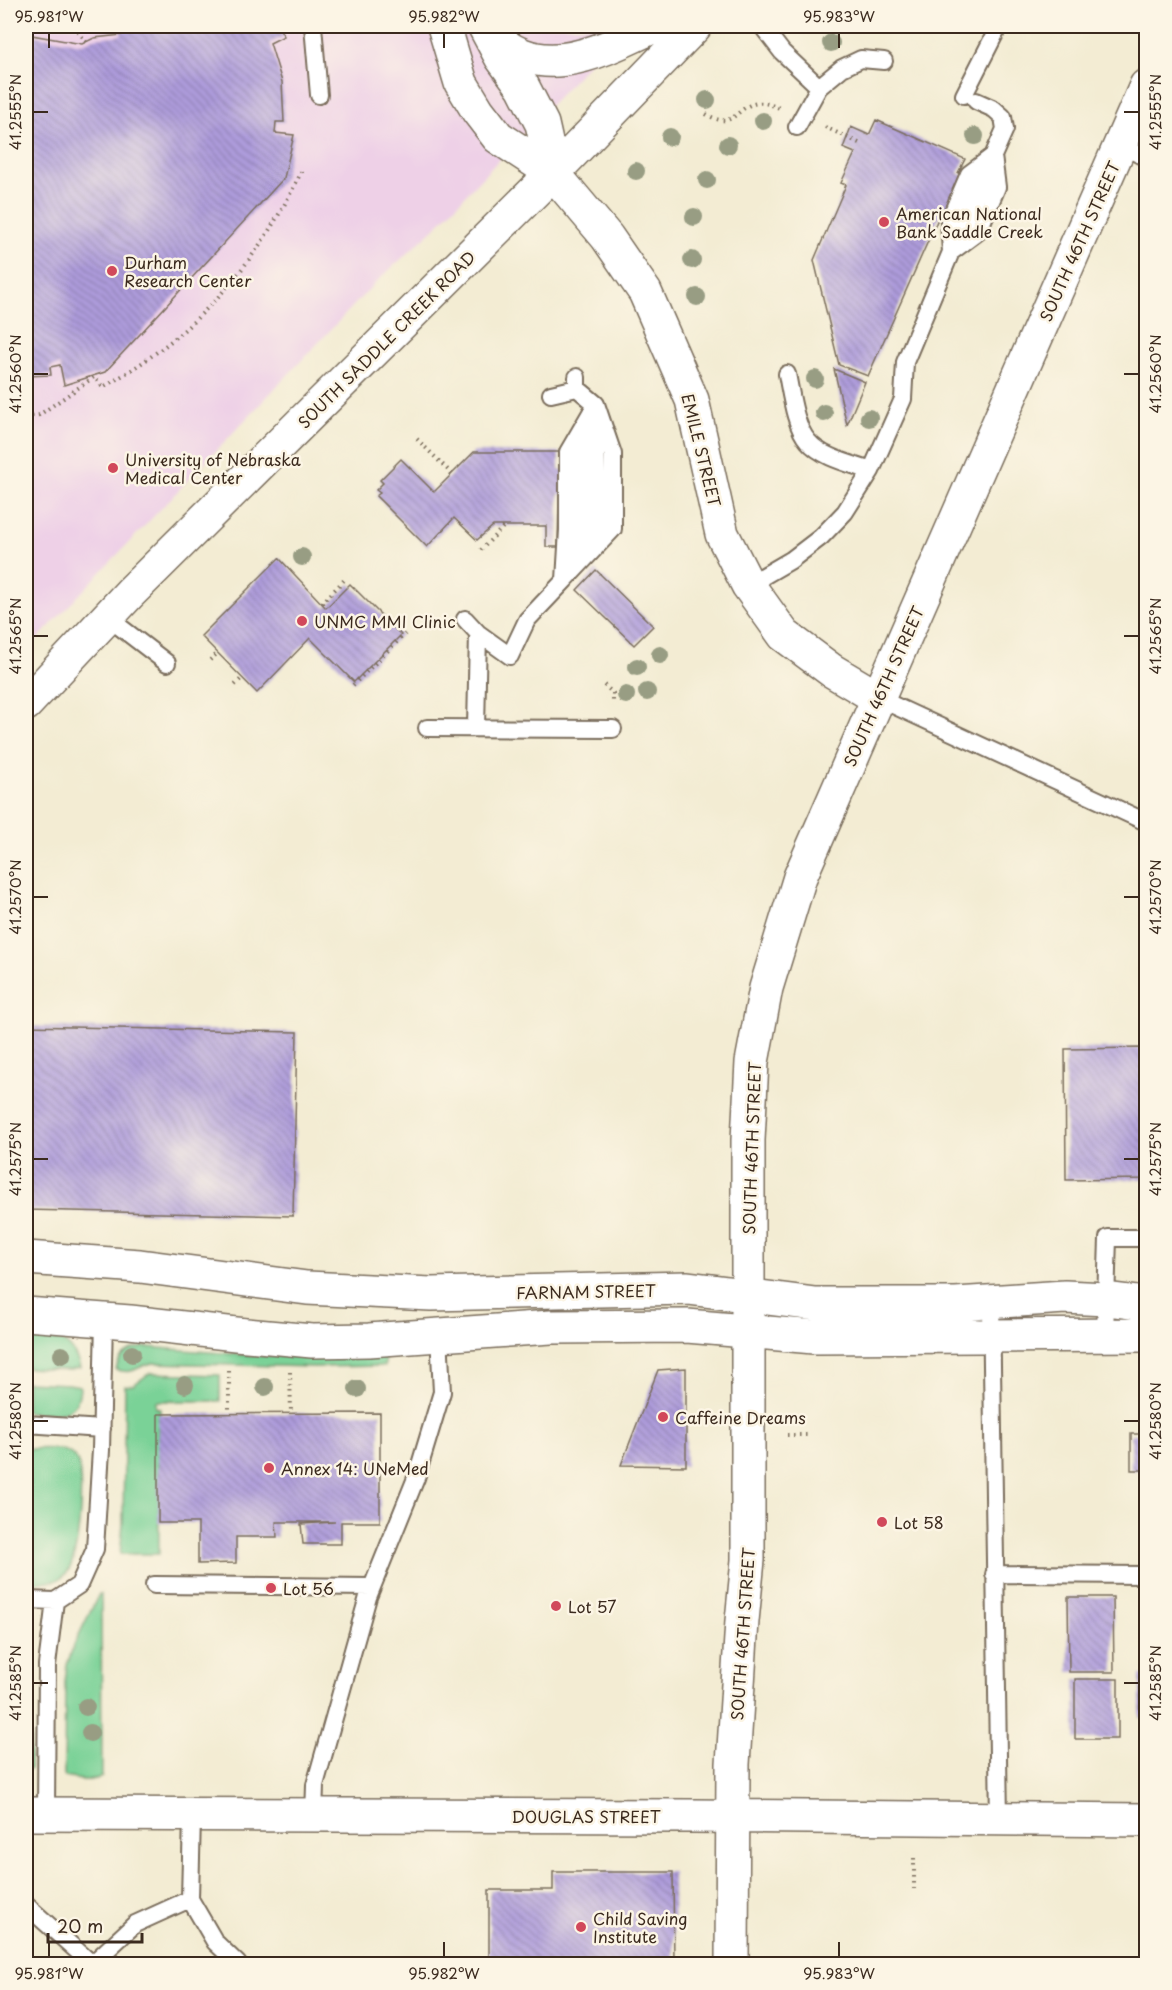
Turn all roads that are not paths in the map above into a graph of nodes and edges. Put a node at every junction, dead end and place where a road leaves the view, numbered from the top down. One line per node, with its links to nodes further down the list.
1 (313, 26): 11 (lane)
2 (444, 26): 15 (street, EMILE STREET)
3 (485, 26): 4 (street); 15 (street, EMILE STREET)
4 (654, 26)
5 (695, 26): 15 (street, SOUTH SADDLE CREEK ROAD)
6 (762, 26): 10 (lane)
7 (999, 26): 14 (lane)
8 (884, 62): 10 (lane)
9 (1146, 86): 13 (street, SOUTH 46TH STREET)
10 (819, 87): 12 (lane)
11 (319, 95)
12 (798, 127)
13 (1134, 152): 27 (street, SOUTH 46TH STREET)
14 (993, 156): 16 (lane); 16 (lane)
15 (553, 173): 22 (street, EMILE STREET); 23 (street, SOUTH SADDLE CREEK ROAD)
16 (951, 252): 20 (lane)
17 (787, 374): 20 (lane)
18 (551, 394): 19 (lane)
19 (596, 404): 21 (lane); 21 (lane)
20 (871, 471): 22 (lane)
21 (565, 580): 25 (lane)
22 (748, 585): 27 (street, EMILE STREET)
23 (107, 617): 26 (lane); 28 (street, SOUTH SADDLE CREEK ROAD)
24 (465, 619): 25 (lane)
25 (478, 633): 30 (lane)
26 (167, 663)
27 (878, 698): 32 (lane); 35 (street, SOUTH 46TH STREET)
28 (26, 704)
29 (427, 728): 30 (lane)
30 (476, 728): 31 (lane)
31 (613, 729)
32 (1146, 822)
33 (1146, 1238): 36 (lane)
34 (26, 1258): 35 (street, FARNAM STREET)
35 (748, 1296): 37 (street, FARNAM STREET); 41 (street, SOUTH 46TH STREET)
36 (1106, 1299): 37 (street, FARNAM STREET); 38 (street, FARNAM STREET); 43 (lane)
37 (991, 1302): 42 (lane)
38 (1146, 1304)
39 (26, 1314): 40 (street)
40 (104, 1320): 44 (street); 47 (lane)
41 (748, 1330): 42 (street); 44 (street); 57 (street, SOUTH 46TH STREET)
42 (992, 1334): 43 (street); 48 (lane)
43 (1105, 1334): 45 (street)
44 (439, 1335): 51 (lane)
45 (1146, 1335)
46 (26, 1424): 47 (lane)
47 (102, 1429): 53 (lane)
48 (994, 1574): 49 (lane); 58 (lane)
49 (1146, 1575)
50 (154, 1585): 51 (lane)
51 (372, 1587): 55 (lane)
52 (26, 1600): 53 (lane)
53 (55, 1601): 54 (lane)
54 (36, 1814): 56 (street, DOUGLAS STREET)
55 (314, 1815): 56 (street, DOUGLAS STREET); 57 (street, DOUGLAS STREET)
56 (192, 1816): 60 (lane)
57 (732, 1816): 58 (street, DOUGLAS STREET); 64 (street, SOUTH 46TH STREET)
58 (999, 1820): 59 (street, DOUGLAS STREET)
59 (1146, 1820)
60 (190, 1899): 62 (lane); 63 (lane)
61 (26, 1905): 62 (lane)
62 (92, 1964)
63 (238, 1965)
64 (732, 1965)

